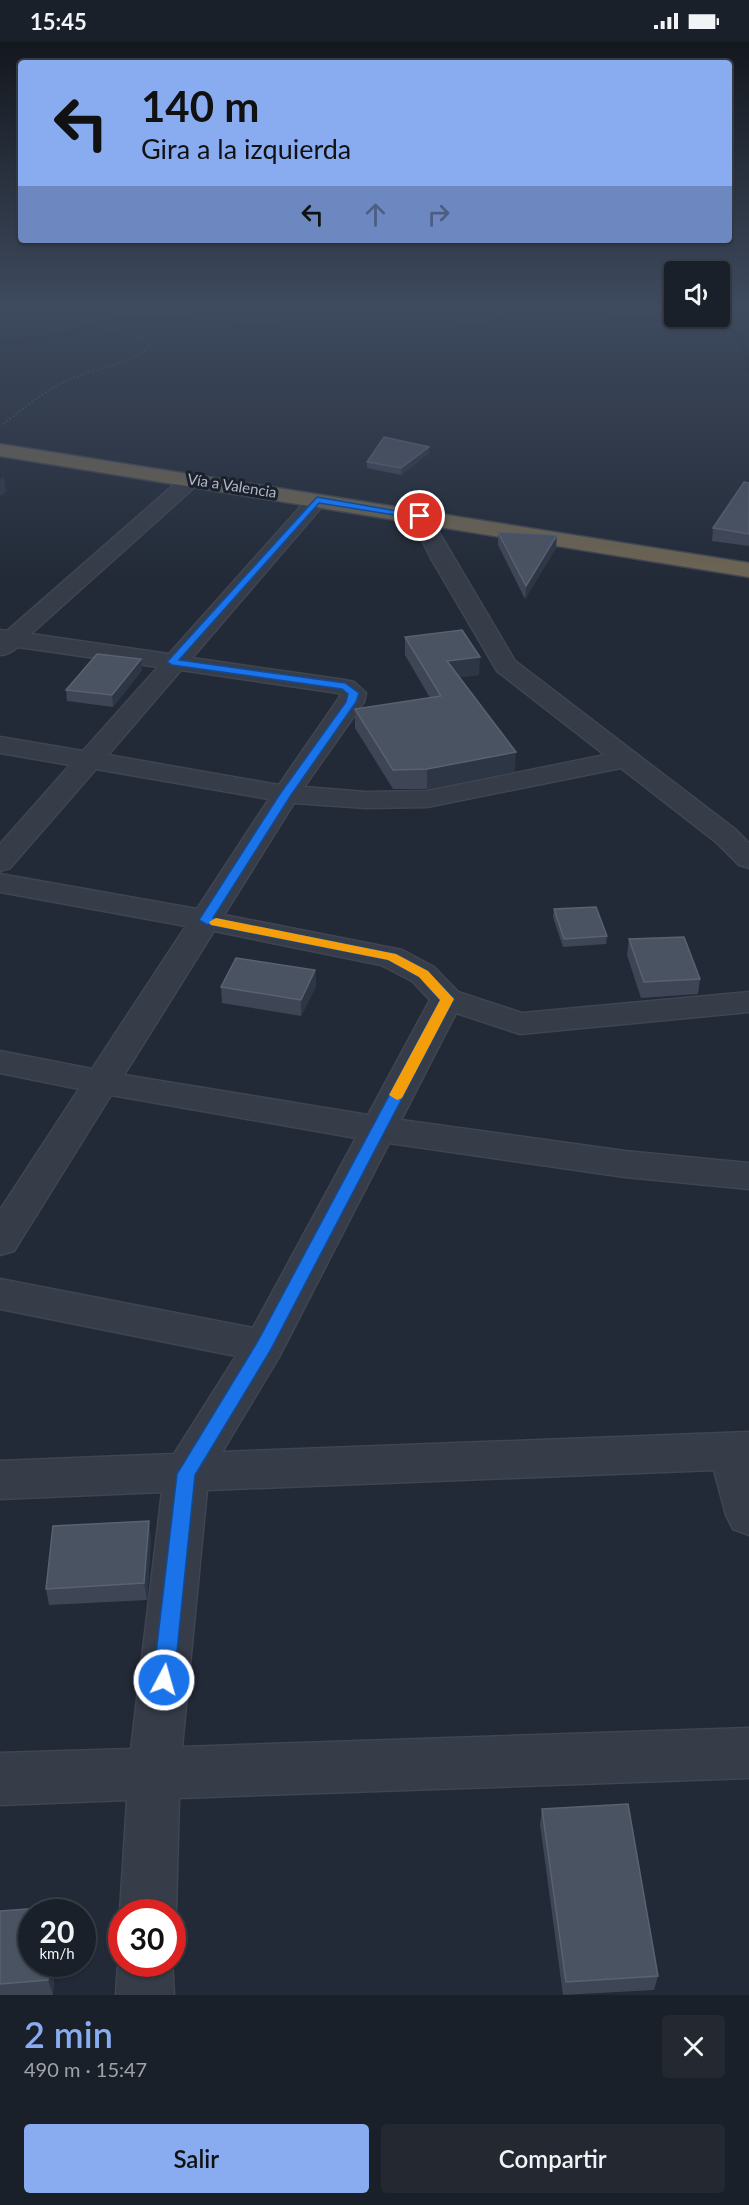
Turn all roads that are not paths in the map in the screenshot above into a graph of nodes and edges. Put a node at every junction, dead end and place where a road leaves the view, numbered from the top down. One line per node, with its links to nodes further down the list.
1 (0, 450): 2 (highway, Vía a Valencia)
2 (191, 480): 3 (highway, Vía a Valencia); 6 (street)
3 (317, 500): 4 (highway, Vía a Valencia); 7 (street)
4 (420, 516): 5 (highway, Vía a Valencia); 9 (street)
5 (749, 570)
6 (4, 642): 7 (street)
7 (172, 662): 10 (street); 11 (street)
8 (0, 745): 10 (street)
9 (626, 759): 11 (street); 12 (street)
10 (87, 760): 11 (street); 13 (street)
11 (286, 794): 15 (street)
12 (749, 859)
13 (0, 862)
14 (0, 883): 15 (street)
15 (206, 920): 16 (street); 19 (street)
16 (447, 999): 17 (street); 20 (street)
17 (749, 1002)
18 (0, 1062): 19 (street)
19 (101, 1083): 20 (street); 22 (street)
20 (378, 1131): 21 (street); 24 (street)
21 (749, 1176)
22 (0, 1241)
23 (0, 1294): 24 (street)
24 (264, 1346): 26 (street)
25 (740, 1450): 26 (street); 28 (street)
26 (186, 1474): 27 (street); 30 (street)
27 (0, 1480)
28 (749, 1515)
29 (749, 1753): 30 (street)
30 (154, 1772): 31 (street); 32 (street)
31 (0, 1779)
32 (149, 1899)
33 (146, 1977): 34 (street)
34 (145, 1995)

